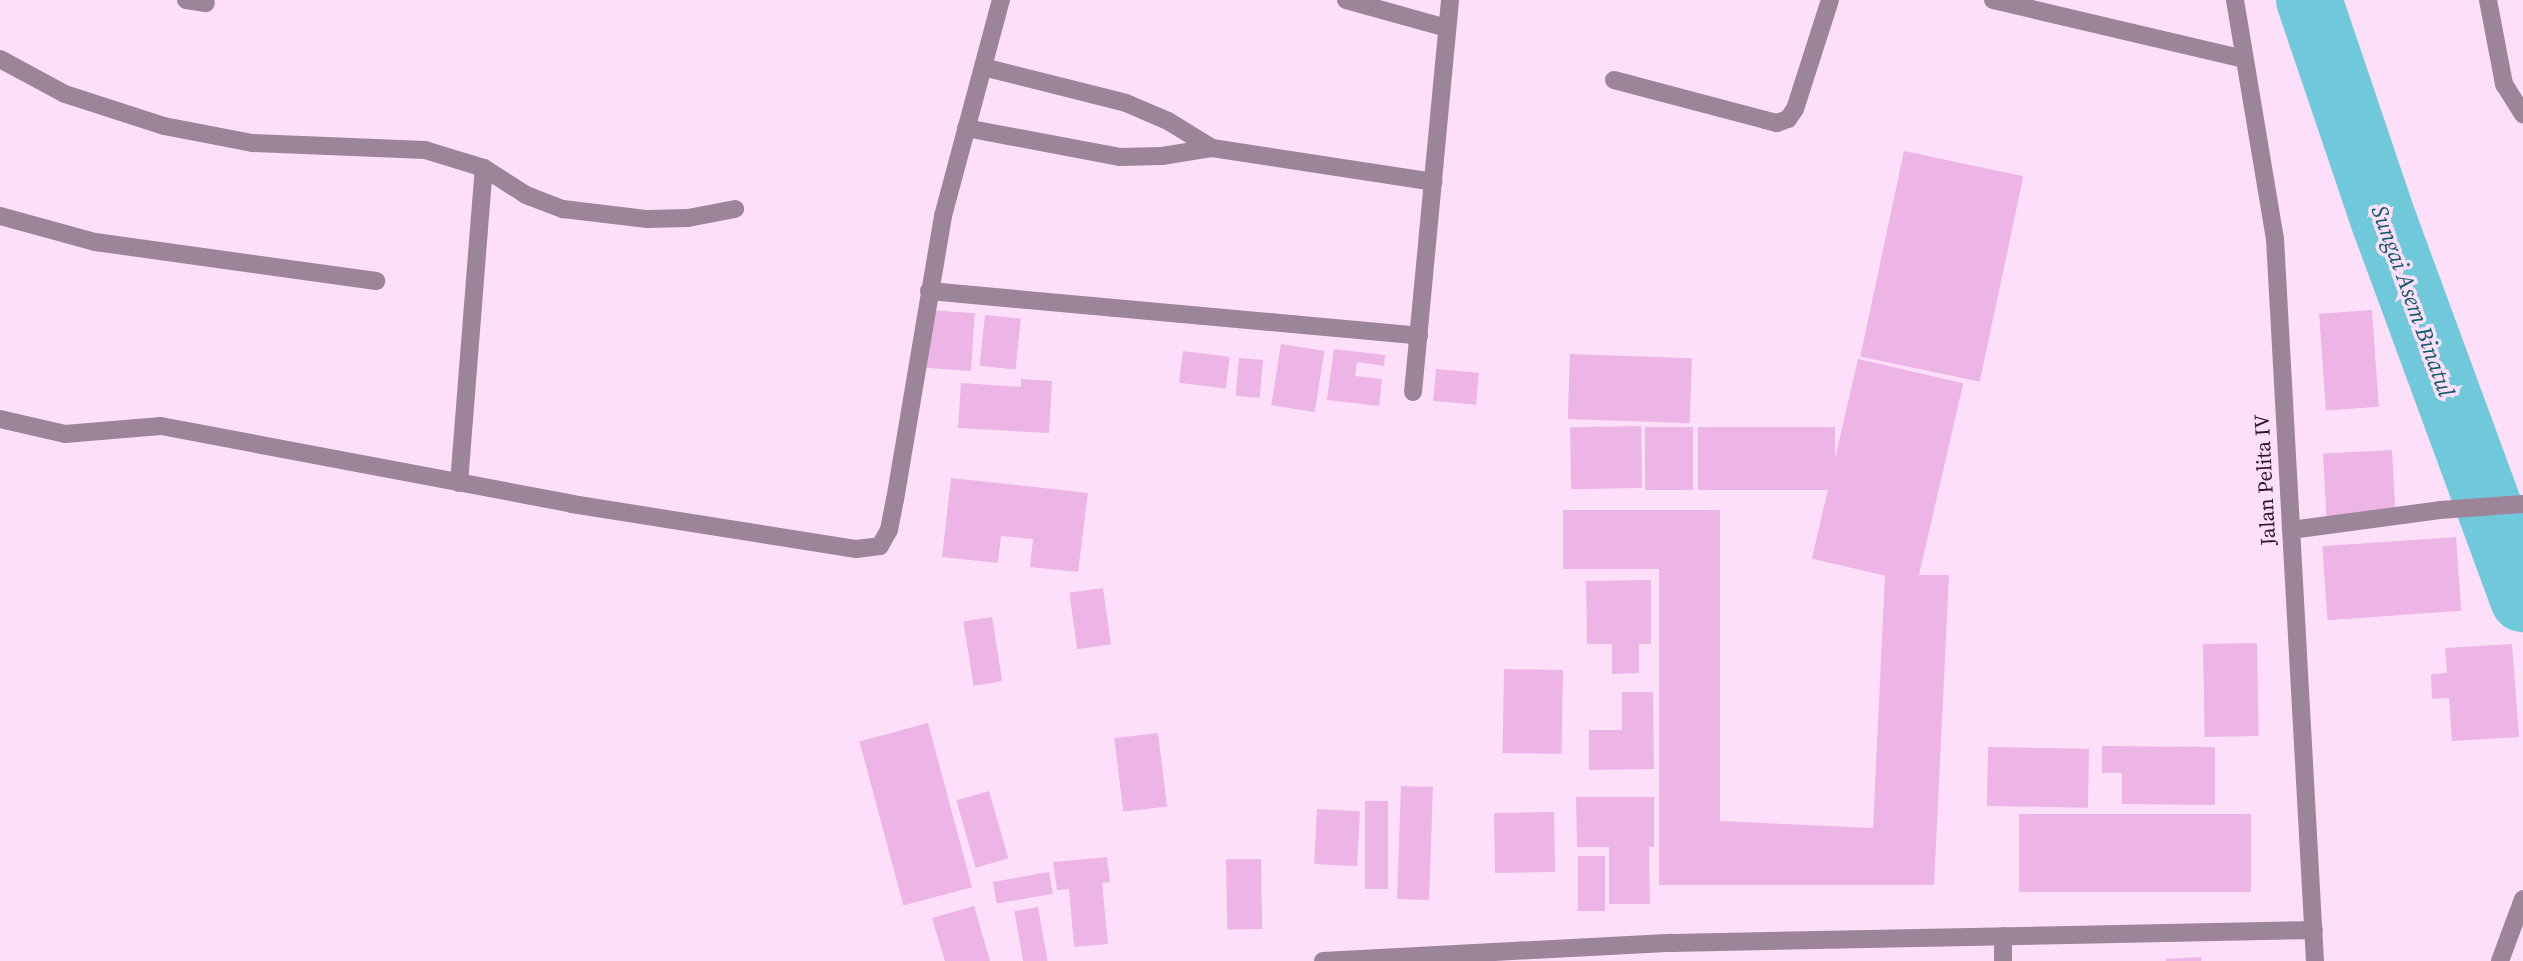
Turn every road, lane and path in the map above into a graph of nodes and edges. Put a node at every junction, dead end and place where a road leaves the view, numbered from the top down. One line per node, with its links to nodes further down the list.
1 (186, 0): 9 (street)
2 (1001, 0): 13 (street)
3 (1346, 0): 10 (street)
4 (1450, 0): 10 (street)
5 (1829, 0): 14 (street)
6 (1993, 0): 12 (street)
7 (2235, 0): 12 (street, Jalan Pelita IV)
8 (2488, 0): 15 (street)
9 (206, 3)
10 (1447, 28): 19 (street)
11 (0, 59): 18 (street)
12 (2244, 59): 29 (street, Jalan Pelita IV)
13 (983, 67): 16 (street); 17 (street)
14 (1614, 80)
15 (2523, 114)
16 (966, 128): 17 (street); 23 (street)
17 (1212, 148): 19 (street)
18 (484, 168): 20 (street); 27 (street)
19 (1433, 182): 24 (street)
20 (735, 209)
21 (0, 216): 22 (street)
22 (376, 281)
23 (929, 291): 24 (street); 27 (street)
24 (1419, 336): 25 (street)
25 (1413, 392)
26 (0, 419): 27 (street)
27 (458, 483)
28 (2523, 504): 29 (street)
29 (2291, 530): 31 (street, Jalan Pelita IV)
30 (2523, 900): 37 (street)
31 (2314, 930): 32 (street); 36 (street, Jalan Pelita IV)
32 (2003, 936): 33 (street); 35 (street)
33 (1587, 954): 34 (street)
34 (1323, 961)
35 (2003, 961)
36 (2315, 961)
37 (2500, 961)

